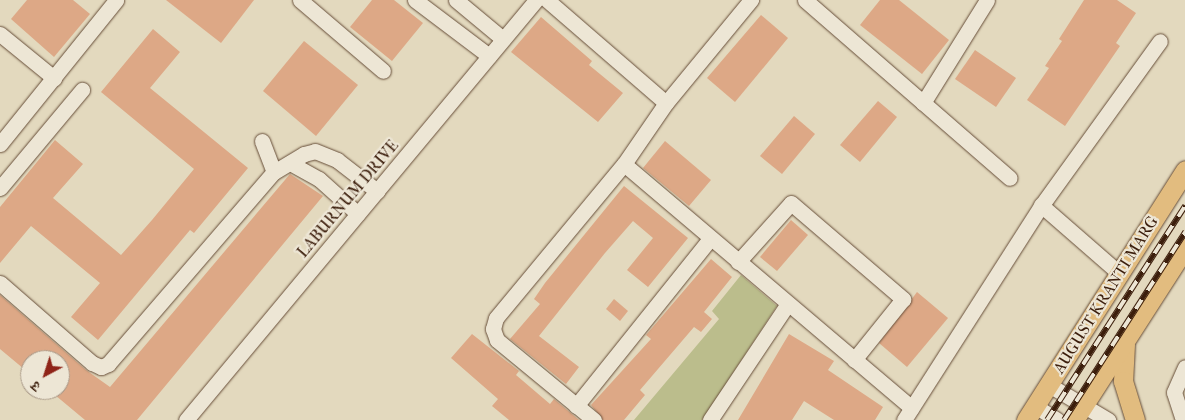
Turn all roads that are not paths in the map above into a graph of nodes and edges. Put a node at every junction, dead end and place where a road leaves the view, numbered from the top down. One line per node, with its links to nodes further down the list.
1 (116, 0): 15 (street)
2 (300, 0): 14 (street)
3 (415, 0): 13 (street)
4 (456, 0): 11 (street)
5 (536, 0): 11 (street, LABURNUM DRIVE)
6 (547, 0): 17 (street)
7 (751, 0): 17 (street)
8 (805, 0): 18 (street)
9 (987, 0): 18 (street)
10 (0, 34): 15 (street)
11 (503, 39): 13 (street, LABURNUM DRIVE)
12 (1160, 41): 28 (street)
13 (489, 56): 27 (street, LABURNUM DRIVE)
14 (383, 71)
15 (54, 78): 20 (street)
16 (82, 90): 26 (street)
17 (666, 103): 22 (street)
18 (924, 103): 25 (street)
19 (262, 141): 24 (street)
20 (0, 144)
21 (290, 163): 24 (street); 27 (street); 29 (street)
22 (624, 164): 30 (street); 40 (street)
23 (1185, 170): 33 (main road, AUGUST KRANTI MARG)
24 (274, 172): 34 (street)
25 (1010, 178)
26 (0, 188)
27 (377, 190): 29 (street, LABURNUM DRIVE)
28 (1042, 205): 33 (street); 43 (street)
29 (358, 214): 44 (street, LABURNUM DRIVE)
30 (710, 239): 32 (street); 40 (street)
31 (1185, 248): 36 (main road)
32 (738, 262): 35 (street); 37 (street)
33 (1119, 273): 39 (main road, AUGUST KRANTI MARG)
34 (0, 283)
35 (787, 304): 37 (street); 46 (street)
36 (1125, 341): 42 (main road); 49 (main road)
37 (854, 360): 43 (street)
38 (1185, 367): 50 (street)
39 (1049, 385): 41 (main road, AUGUST KRANTI MARG); 42 (street)
40 (576, 406): 45 (street)
41 (1030, 413): 47 (street)
42 (1079, 413): 48 (street)
43 (908, 414)
44 (186, 420)
45 (594, 420)
46 (710, 420)
47 (1057, 420)
48 (1108, 420)
49 (1135, 420)
50 (1183, 420)

